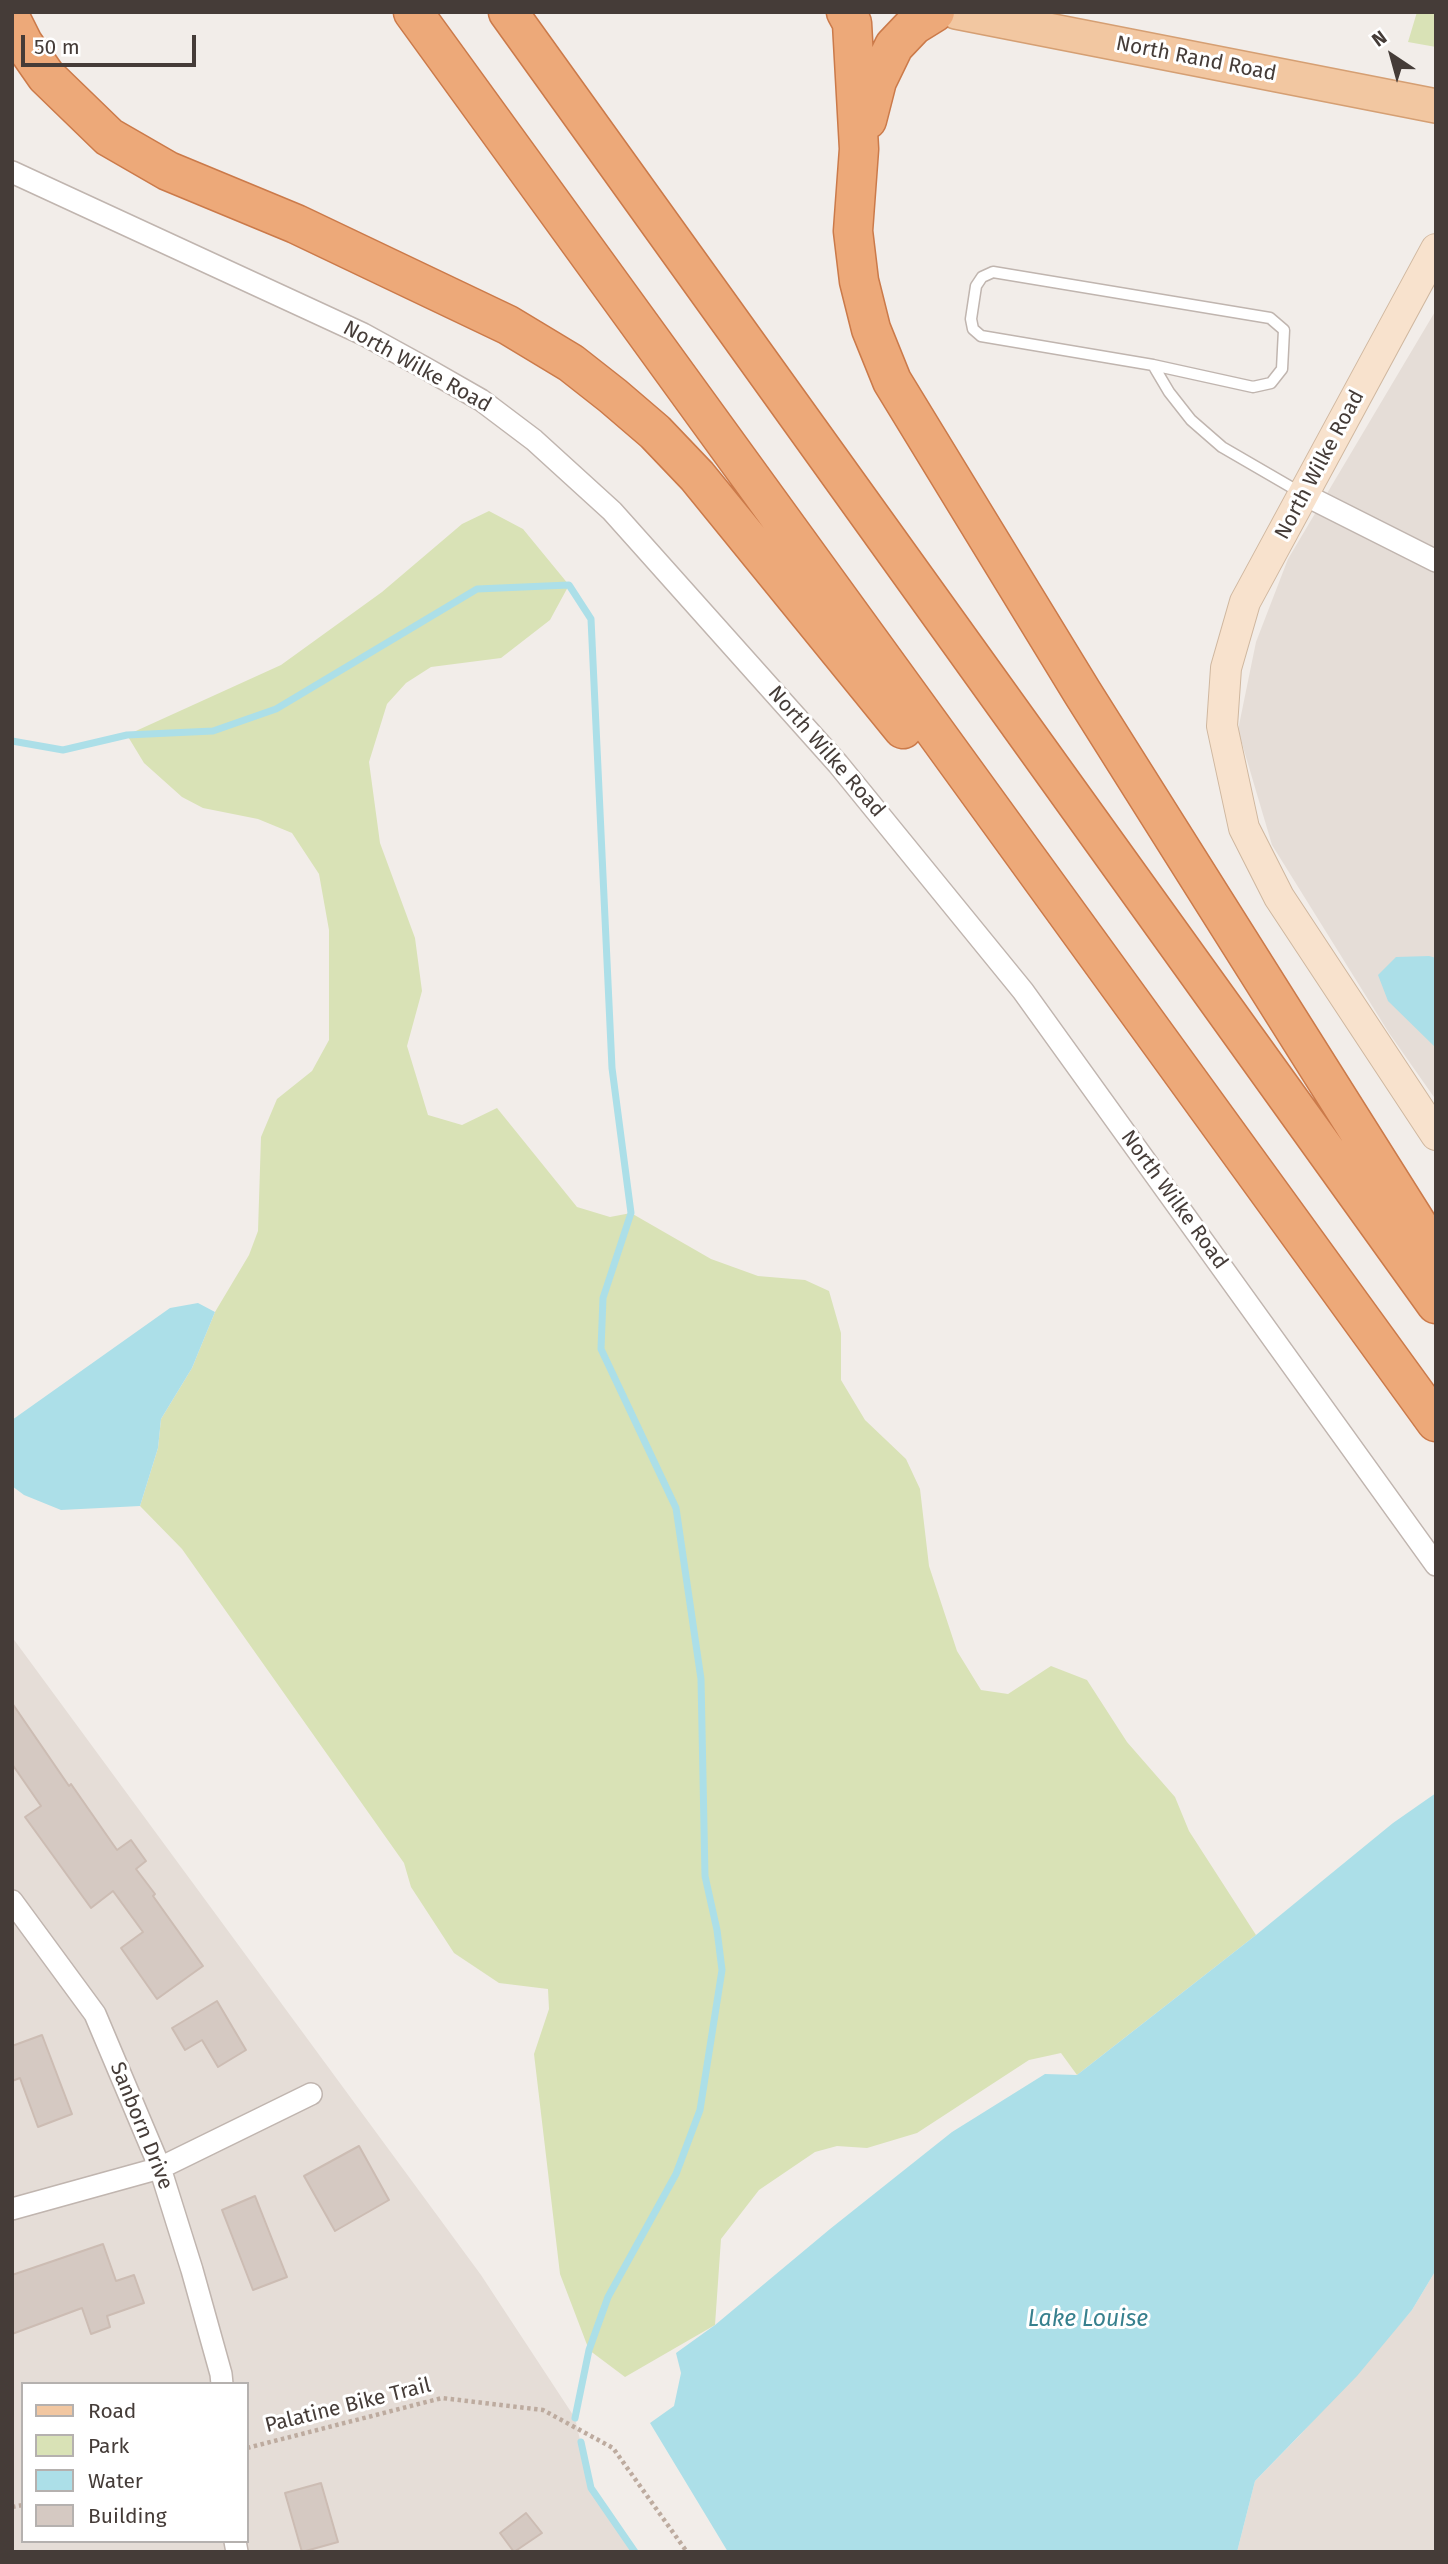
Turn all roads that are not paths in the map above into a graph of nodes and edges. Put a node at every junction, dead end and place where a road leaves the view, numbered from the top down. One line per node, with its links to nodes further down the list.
1 (413, 12): 14 (highway)
2 (846, 12): 8 (highway)
3 (935, 12): 8 (highway)
4 (956, 12): 7 (main road, North Rand Road)
5 (510, 15): 17 (highway)
6 (12, 21): 14 (highway)
7 (1436, 106)
8 (859, 149): 16 (highway)
9 (12, 172): 19 (street, North Wilke Road)
10 (1436, 249): 12 (street, North Wilke Road)
11 (1153, 365): 11 (lane); 12 (lane)
12 (1305, 495): 13 (street); 15 (street, North Wilke Road)
13 (1436, 561)
14 (1175, 1063): 18 (highway)
15 (1436, 1135)
16 (1436, 1254)
17 (1436, 1304)
18 (1436, 1422)
19 (1436, 1565)
20 (12, 1901): 22 (street, Sanborn Drive)
21 (311, 2094): 22 (street)
22 (160, 2168): 23 (street); 24 (street, Sanborn Drive)
23 (12, 2209)
24 (221, 2379)

